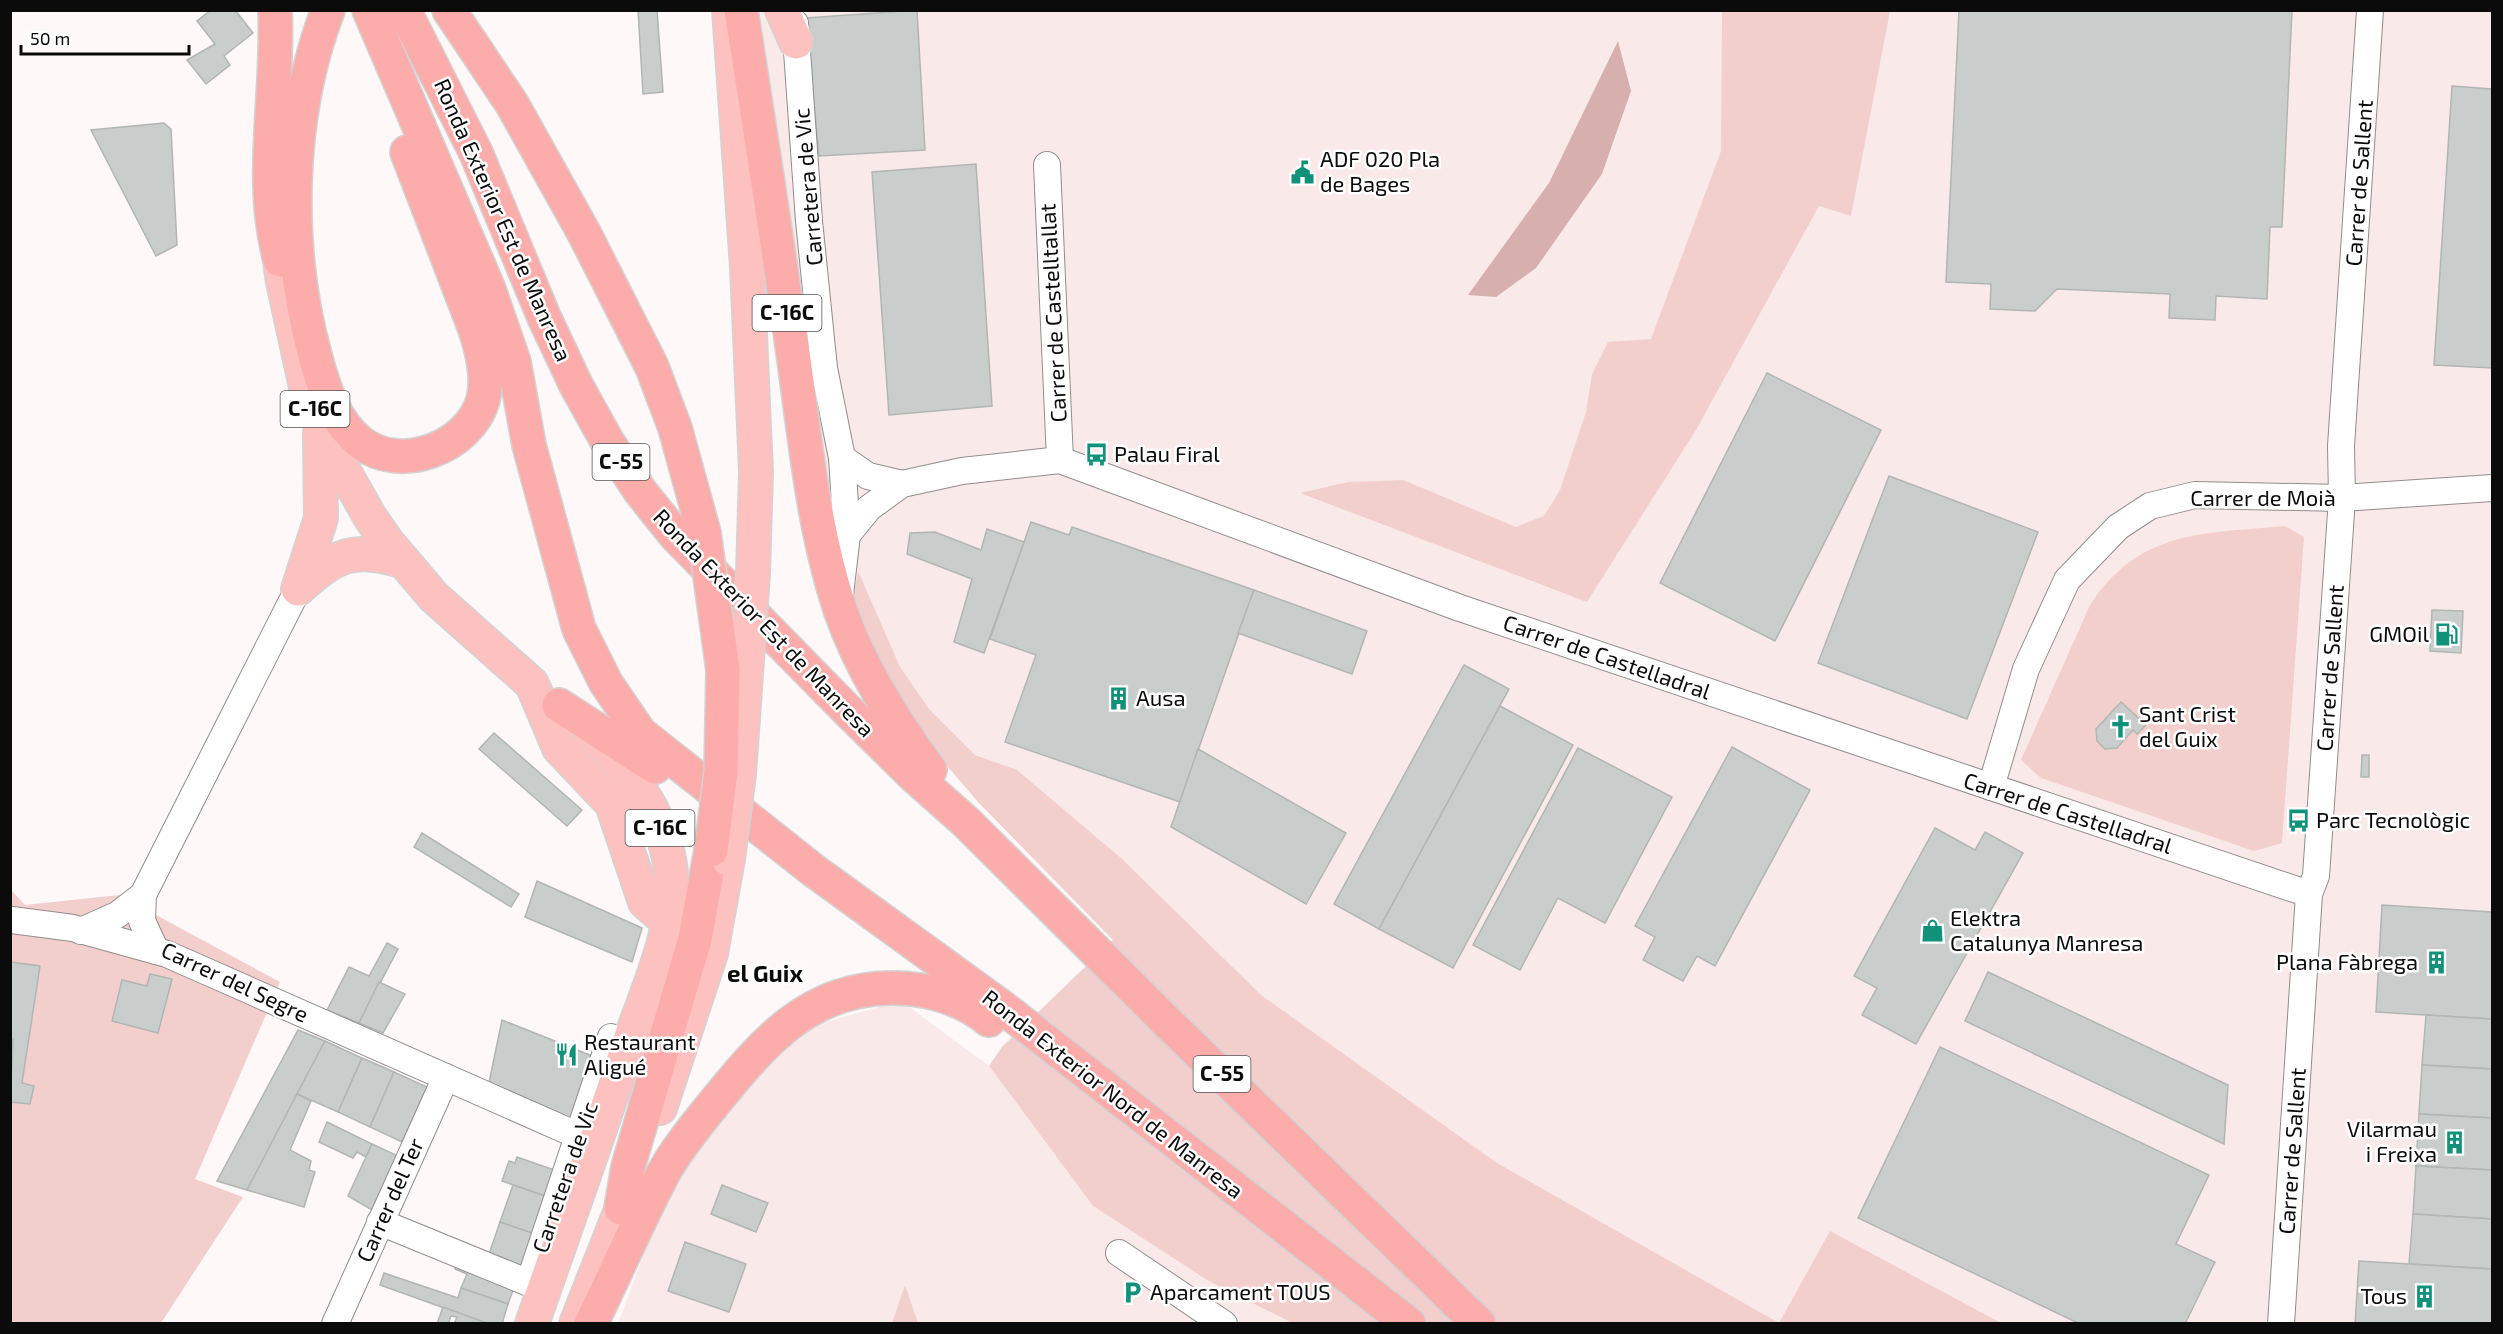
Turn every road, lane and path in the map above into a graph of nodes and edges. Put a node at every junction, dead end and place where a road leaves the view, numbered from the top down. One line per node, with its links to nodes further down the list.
1 (275, 10): 13 (highway)
2 (315, 10): 13 (main road, C-16C)
3 (328, 10): 10 (highway)
4 (404, 10): 26 (highway, Ronda Exterior Est de Manresa / C-55)
5 (449, 10): 27 (highway, bridge)
6 (729, 10): 27 (main road, C-16C, bridge)
7 (741, 10): 23 (highway, C-16C)
8 (782, 10): 11 (main road)
9 (2370, 10): 19 (street, Carrer de Sallent)
10 (362, 17): 28 (highway, Ronda Exterior Est de Manresa)
11 (795, 26): 15 (street, Carretera de Vic)
12 (1047, 165): 16 (street, Carrer de Castelltallat)
13 (280, 260): 14 (main road, C-16C)
14 (320, 420): 21 (main road, C-16C); 22 (main road)
15 (842, 458): 17 (street, Carrer de Castelladral); 20 (street, Carretera de Vic)
16 (1060, 460): 17 (street, Carrer de Castelladral); 25 (street, Carrer de Castelladral)
17 (902, 484): 20 (street, Carrer de Castelladral)
18 (2493, 488): 19 (street, Carrer de Moià)
19 (2342, 498): 25 (street, Carrer de Moià); 29 (street, Carrer de Sallent)
20 (847, 535): 23 (street, Carretera de Vic)
21 (402, 561): 22 (main road); 32 (main road, C-16C)
22 (298, 589): 30 (street, Carrer del Segre)
23 (841, 613): 26 (highway, C-16C)
24 (559, 705): 28 (highway); 32 (main road, C-16C)
25 (1991, 787): 29 (street, Carrer de Castelladral)
26 (967, 823): 48 (highway, C-55)
27 (720, 854): 39 (highway)
28 (813, 870): 37 (highway, Ronda Exterior Nord de Manresa)
29 (2309, 894): 49 (street, Carrer de Sallent)
30 (143, 895): 33 (street); 34 (street, Carrer del Segre)
31 (12, 920): 33 (street)
32 (669, 923): 43 (main road, C-16C)
33 (81, 931): 34 (street)
34 (156, 951): 36 (street, Carrer del Segre)
35 (611, 1037): 38 (street, Carretera de Vic)
36 (446, 1077): 38 (street, Carrer del Segre); 40 (street, Carrer del Ter)
37 (1156, 1127): 45 (highway); 47 (highway, Ronda Exterior Nord de Manresa)
38 (579, 1136): 40 (street, Carretera de Vic)
39 (621, 1209): 44 (main road)
40 (380, 1222): 42 (street, Carrer del Ter)
41 (1119, 1253): 46 (street)
42 (335, 1323)
43 (532, 1323)
44 (576, 1323)
45 (591, 1323)
46 (1224, 1323)
47 (1409, 1323)
48 (1479, 1323)
49 (2281, 1323)

